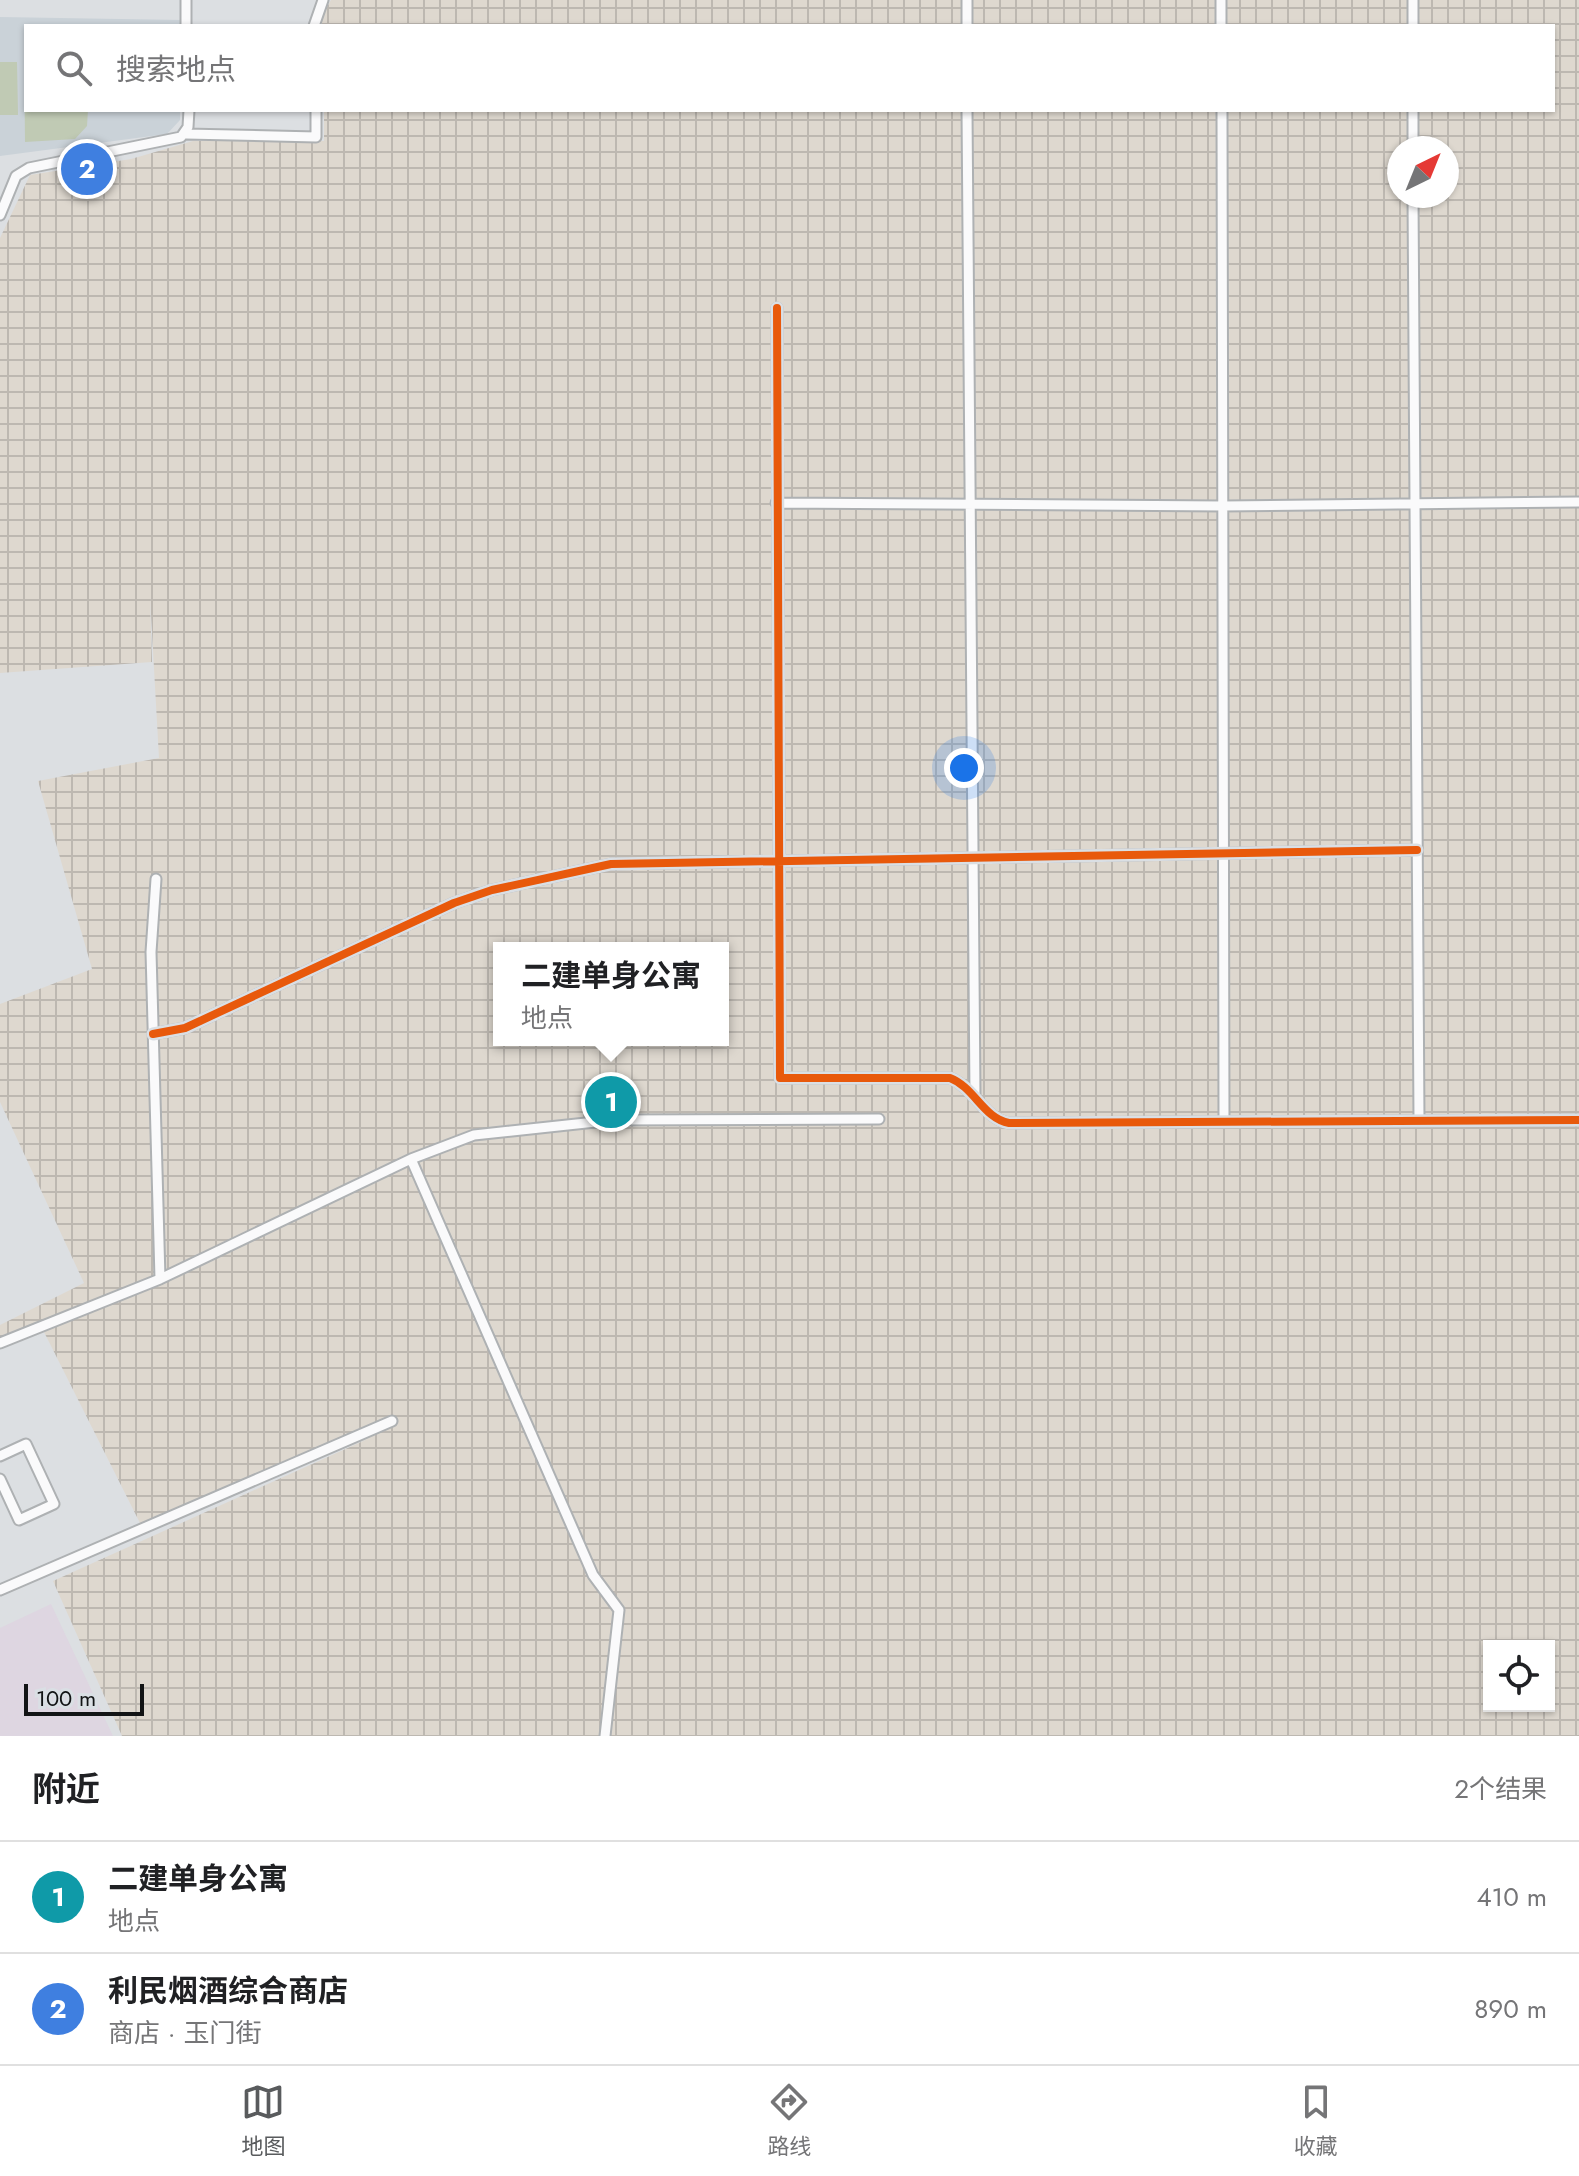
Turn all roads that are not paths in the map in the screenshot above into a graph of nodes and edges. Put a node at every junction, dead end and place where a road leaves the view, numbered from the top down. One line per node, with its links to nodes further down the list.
1 (186, 0): 6 (street)
2 (323, 0): 7 (street)
3 (967, 0): 8 (street)
4 (1221, 0): 9 (street)
5 (1413, 0): 10 (street)
6 (186, 24)
7 (315, 24)
8 (967, 24)
9 (1221, 24)
10 (1413, 24)
11 (189, 112): 16 (street)
12 (316, 112): 16 (street)
13 (967, 112): 24 (street)
14 (1222, 112): 25 (street)
15 (1413, 112): 17 (street)
16 (186, 134): 19 (street)
17 (1413, 136)
18 (1413, 208): 23 (street)
19 (0, 215)
20 (777, 308): 22 (street)
21 (1579, 502): 23 (street)
22 (776, 503): 24 (street); 29 (street)
23 (1416, 503): 25 (street); 26 (street)
24 (972, 505): 25 (street); 28 (street)
25 (1223, 506): 27 (street)
26 (1417, 850): 27 (street); 34 (street)
27 (1225, 855): 28 (street); 36 (street)
28 (970, 858): 29 (street); 32 (street)
29 (778, 860): 31 (street); 32 (street)
30 (156, 879): 31 (street)
31 (153, 1034): 38 (street)
32 (975, 1097): 36 (street)
33 (879, 1119): 37 (street)
34 (1419, 1120): 35 (street); 36 (street)
35 (1579, 1120)
36 (1224, 1121)
37 (411, 1159): 38 (street); 44 (street)
38 (160, 1279): 39 (street)
39 (0, 1343)
40 (392, 1421): 43 (street)
41 (0, 1456): 42 (street)
42 (0, 1479)
43 (0, 1590)
44 (605, 1736)

